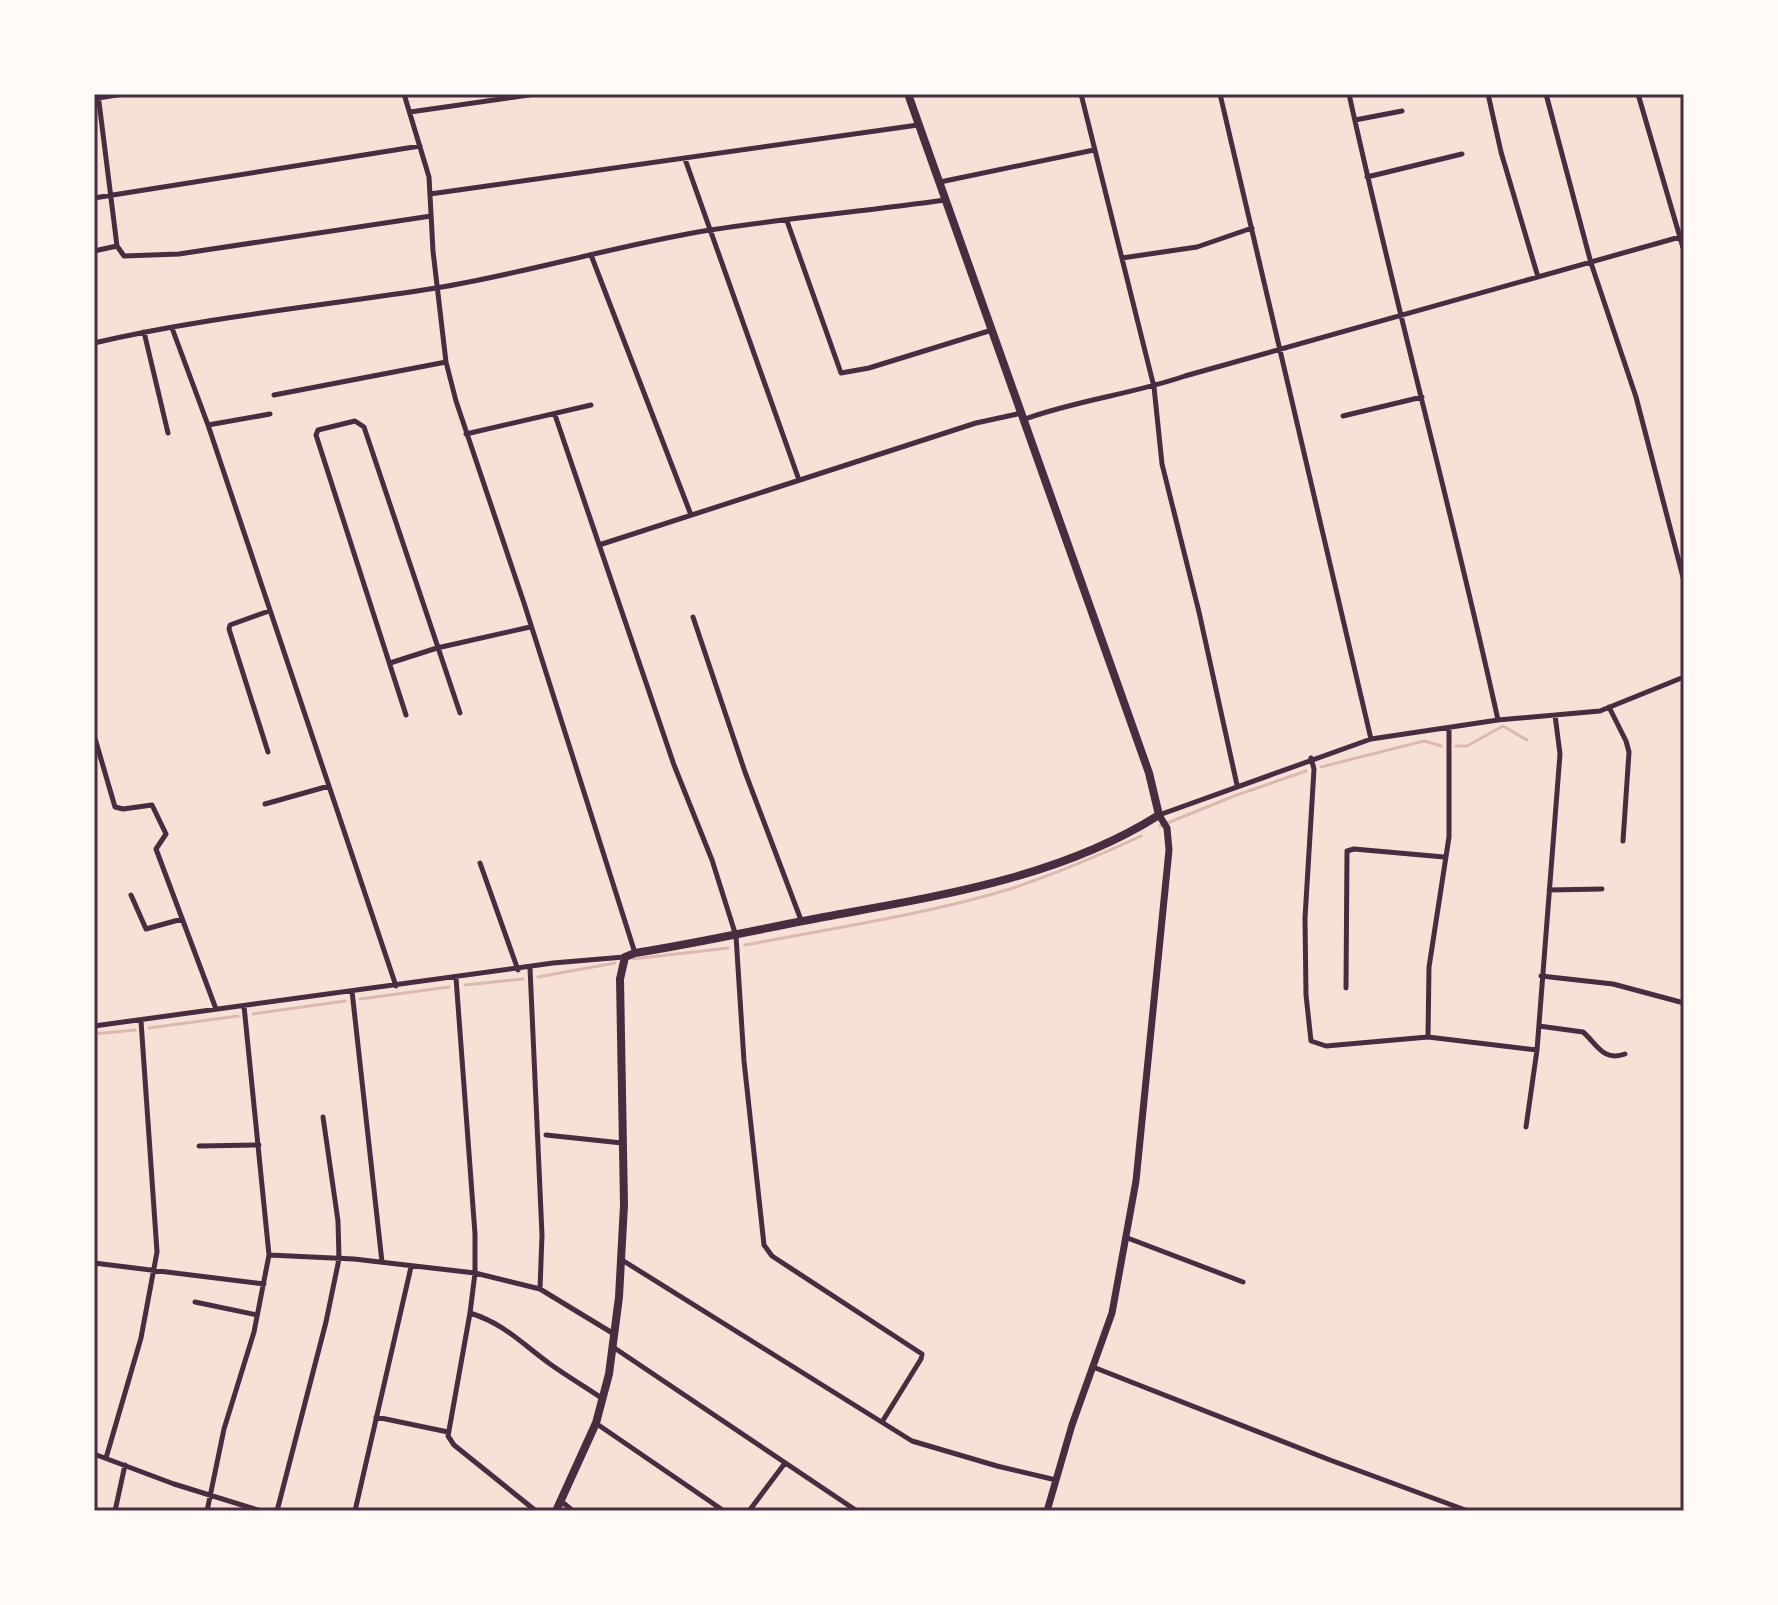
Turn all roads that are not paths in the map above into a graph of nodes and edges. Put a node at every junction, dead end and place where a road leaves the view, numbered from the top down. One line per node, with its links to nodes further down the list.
1 (123, 94): 11 (street)
2 (404, 94): 13 (street)
3 (536, 94): 13 (street)
4 (908, 94): 15 (main road)
5 (1081, 94): 17 (street)
6 (1220, 94): 28 (street)
7 (1349, 94): 14 (street)
8 (1488, 94): 37 (street)
9 (1546, 94): 36 (street)
10 (1638, 94): 30 (street)
11 (98, 96): 23 (street)
12 (1402, 111): 14 (street)
13 (410, 112): 16 (street)
14 (1355, 120): 20 (street)
15 (918, 125): 19 (street); 21 (main road)
16 (420, 146): 22 (street); 23 (street)
17 (1094, 150): 21 (street); 35 (street)
18 (1462, 154): 20 (street)
19 (685, 159): 22 (street); 29 (street)
20 (1367, 177): 39 (street)
21 (940, 182): 25 (main road)
22 (430, 194): 26 (street)
23 (111, 195): 24 (street); 31 (street)
24 (94, 198)
25 (945, 200): 27 (street); 41 (main road)
26 (431, 216): 31 (street); 38 (street)
27 (787, 221): 29 (street); 41 (street)
28 (1252, 228): 35 (street); 44 (street)
29 (712, 230): 34 (street); 57 (street)
30 (1680, 237): 33 (street); 36 (street)
31 (117, 246): 32 (street)
32 (94, 251)
33 (1684, 251)
34 (591, 255): 38 (street); 58 (street)
35 (1122, 258): 46 (street)
36 (1591, 263): 37 (street); 60 (street)
37 (1538, 277): 39 (street)
38 (437, 288): 40 (street); 45 (street)
39 (1400, 315): 44 (street); 48 (street)
40 (172, 328): 42 (street); 54 (street)
41 (992, 330): 52 (main road)
42 (144, 332): 43 (street); 55 (street)
43 (94, 343)
44 (1280, 350): 46 (street); 74 (street)
45 (446, 362): 47 (street); 56 (street)
46 (1154, 387): 52 (street); 77 (street)
47 (274, 395)
48 (1422, 397): 53 (street); 71 (street)
49 (591, 405): 51 (street)
50 (270, 414): 54 (street)
51 (555, 415): 56 (street); 59 (street)
52 (1024, 416): 57 (street); 80 (main road)
53 (1343, 416)
54 (208, 425): 61 (street)
55 (168, 433)
56 (466, 434): 63 (street)
57 (799, 480): 58 (street)
58 (691, 515): 59 (street)
59 (599, 545): 89 (street)
60 (1684, 581)
61 (269, 611): 75 (street); 78 (street)
62 (693, 617): 88 (street)
63 (530, 627): 64 (street); 90 (street)
64 (437, 648): 65 (street); 65 (street); 68 (street)
65 (390, 663): 69 (street)
66 (1684, 677): 67 (street)
67 (1609, 707): 70 (street); 81 (street)
68 (460, 713)
69 (406, 715)
70 (1555, 715): 71 (street); 85 (street)
71 (1498, 720): 72 (street)
72 (1449, 729): 74 (street); 82 (street)
73 (94, 735): 87 (street)
74 (1371, 739): 76 (street)
75 (268, 752)
76 (1311, 758): 77 (street); 105 (street)
77 (1237, 785): 80 (street)
78 (329, 786): 79 (street); 96 (street)
79 (265, 804)
80 (1159, 815): 88 (main road); 114 (street)
81 (1623, 841)
82 (1444, 857): 97 (street); 105 (street)
83 (480, 863): 93 (street)
84 (1602, 889): 85 (street)
85 (1549, 890): 94 (street)
86 (131, 895): 87 (street)
87 (182, 919): 101 (street)
88 (801, 921): 89 (main road)
89 (736, 936): 90 (main road); 134 (street)
90 (635, 953): 91 (main road)
91 (625, 957): 92 (street); 111 (main road)
92 (530, 968): 93 (street); 125 (street)
93 (518, 970): 95 (street)
94 (1541, 976): 99 (street); 104 (street)
95 (456, 978): 96 (street); 122 (street)
96 (396, 986): 98 (street)
97 (1346, 988)
98 (352, 991): 100 (street); 118 (street)
99 (1684, 1003)
100 (244, 1006): 101 (street); 112 (street)
101 (216, 1009): 102 (street)
102 (141, 1021): 103 (street); 121 (street)
103 (94, 1026)
104 (1539, 1026): 106 (street); 107 (street)
105 (1428, 1037): 106 (street)
106 (1537, 1050): 109 (street)
107 (1625, 1054)
108 (323, 1117): 116 (street)
109 (1526, 1127)
110 (546, 1135): 111 (street)
111 (623, 1143): 117 (main road)
112 (259, 1145): 113 (street); 115 (street)
113 (199, 1146)
114 (1125, 1236): 123 (street); 131 (street)
115 (269, 1255): 116 (street); 124 (street)
116 (339, 1259): 118 (street); 147 (street)
117 (622, 1260): 129 (main road); 134 (street)
118 (382, 1262): 120 (street)
119 (94, 1263): 121 (street)
120 (411, 1267): 122 (street); 133 (street)
121 (154, 1269): 124 (street); 138 (street)
122 (475, 1273): 125 (street); 127 (street)
123 (1243, 1282)
124 (264, 1284): 128 (street)
125 (540, 1289): 129 (street)
126 (195, 1302): 128 (street)
127 (470, 1313): 132 (street); 136 (street)
128 (257, 1315): 142 (street)
129 (614, 1335): 130 (main road)
130 (613, 1347): 132 (main road); 139 (street)
131 (1093, 1367): 141 (street); 156 (street)
132 (603, 1399): 135 (main road)
133 (376, 1417): 136 (street); 148 (street)
134 (882, 1422): 141 (street)
135 (596, 1423): 143 (main road); 152 (street)
136 (448, 1432): 149 (street)
137 (94, 1454): 138 (street)
138 (106, 1458): 140 (street)
139 (785, 1463): 153 (street); 154 (street)
140 (125, 1465): 142 (street); 144 (street)
141 (1056, 1480): 155 (street)
142 (209, 1494): 145 (street); 146 (street)
143 (561, 1501): 150 (main road); 151 (street)
144 (115, 1511)
145 (207, 1511)
146 (261, 1511)
147 (277, 1511)
148 (355, 1511)
149 (536, 1511)
150 (556, 1511)
151 (573, 1511)
152 (724, 1511)
153 (749, 1511)
154 (857, 1511)
155 (1047, 1511)
156 (1468, 1511)

